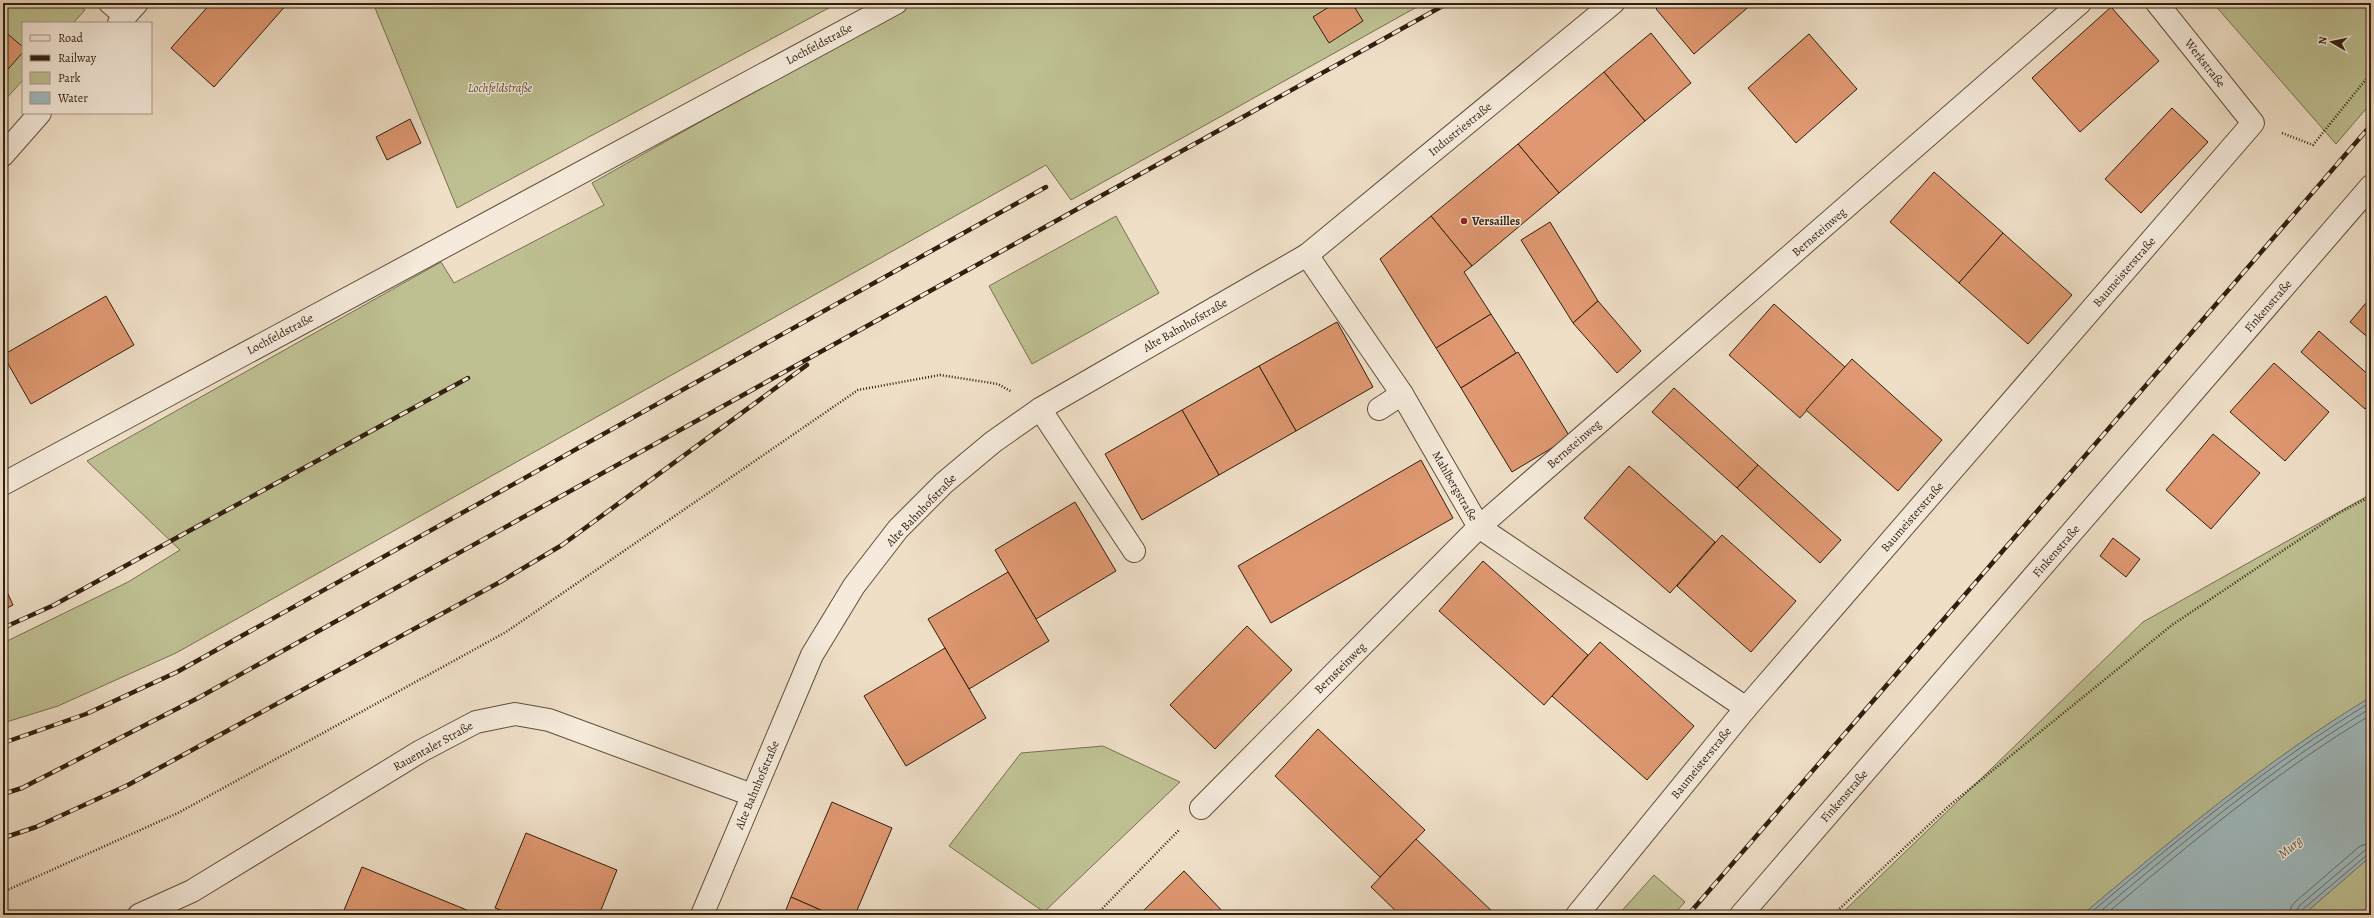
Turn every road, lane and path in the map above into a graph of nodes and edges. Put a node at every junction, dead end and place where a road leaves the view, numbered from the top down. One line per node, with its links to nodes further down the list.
1 (896, 3): 14 (street, Lochfeldstraße)
2 (1613, 3): 10 (street, Industriestraße)
3 (2080, 3): 16 (street, Bernsteinweg)
4 (2157, 3): 7 (street, Werkstraße)
5 (2371, 73): 7 (path)
6 (39, 114): 8 (street)
7 (2253, 123): 18 (street, Baumeisterstraße)
8 (3, 155)
9 (2371, 186): 26 (street, Finkenstraße)
10 (1307, 255): 11 (street, Mahlbergstraße); 12 (street, Alte Bahnhofstraße)
11 (1402, 394): 13 (street); 16 (street, Mahlbergstraße)
12 (1040, 409): 17 (street); 19 (street, Alte Bahnhofstraße); 21 (path)
13 (1379, 409)
14 (3, 484)
15 (2371, 496): 27 (path)
16 (1479, 527): 18 (street, Mahlbergstraße); 20 (street, Bernsteinweg)
17 (1134, 551)
18 (1746, 708): 25 (street, Baumeisterstraße)
19 (752, 795): 22 (street, Rauentaler Straße); 23 (street, Alte Bahnhofstraße)
20 (1201, 808): 24 (path)
21 (3, 892)
22 (139, 915)
23 (702, 915)
24 (1096, 915)
25 (1577, 915)
26 (1741, 915)
27 (1833, 915)

